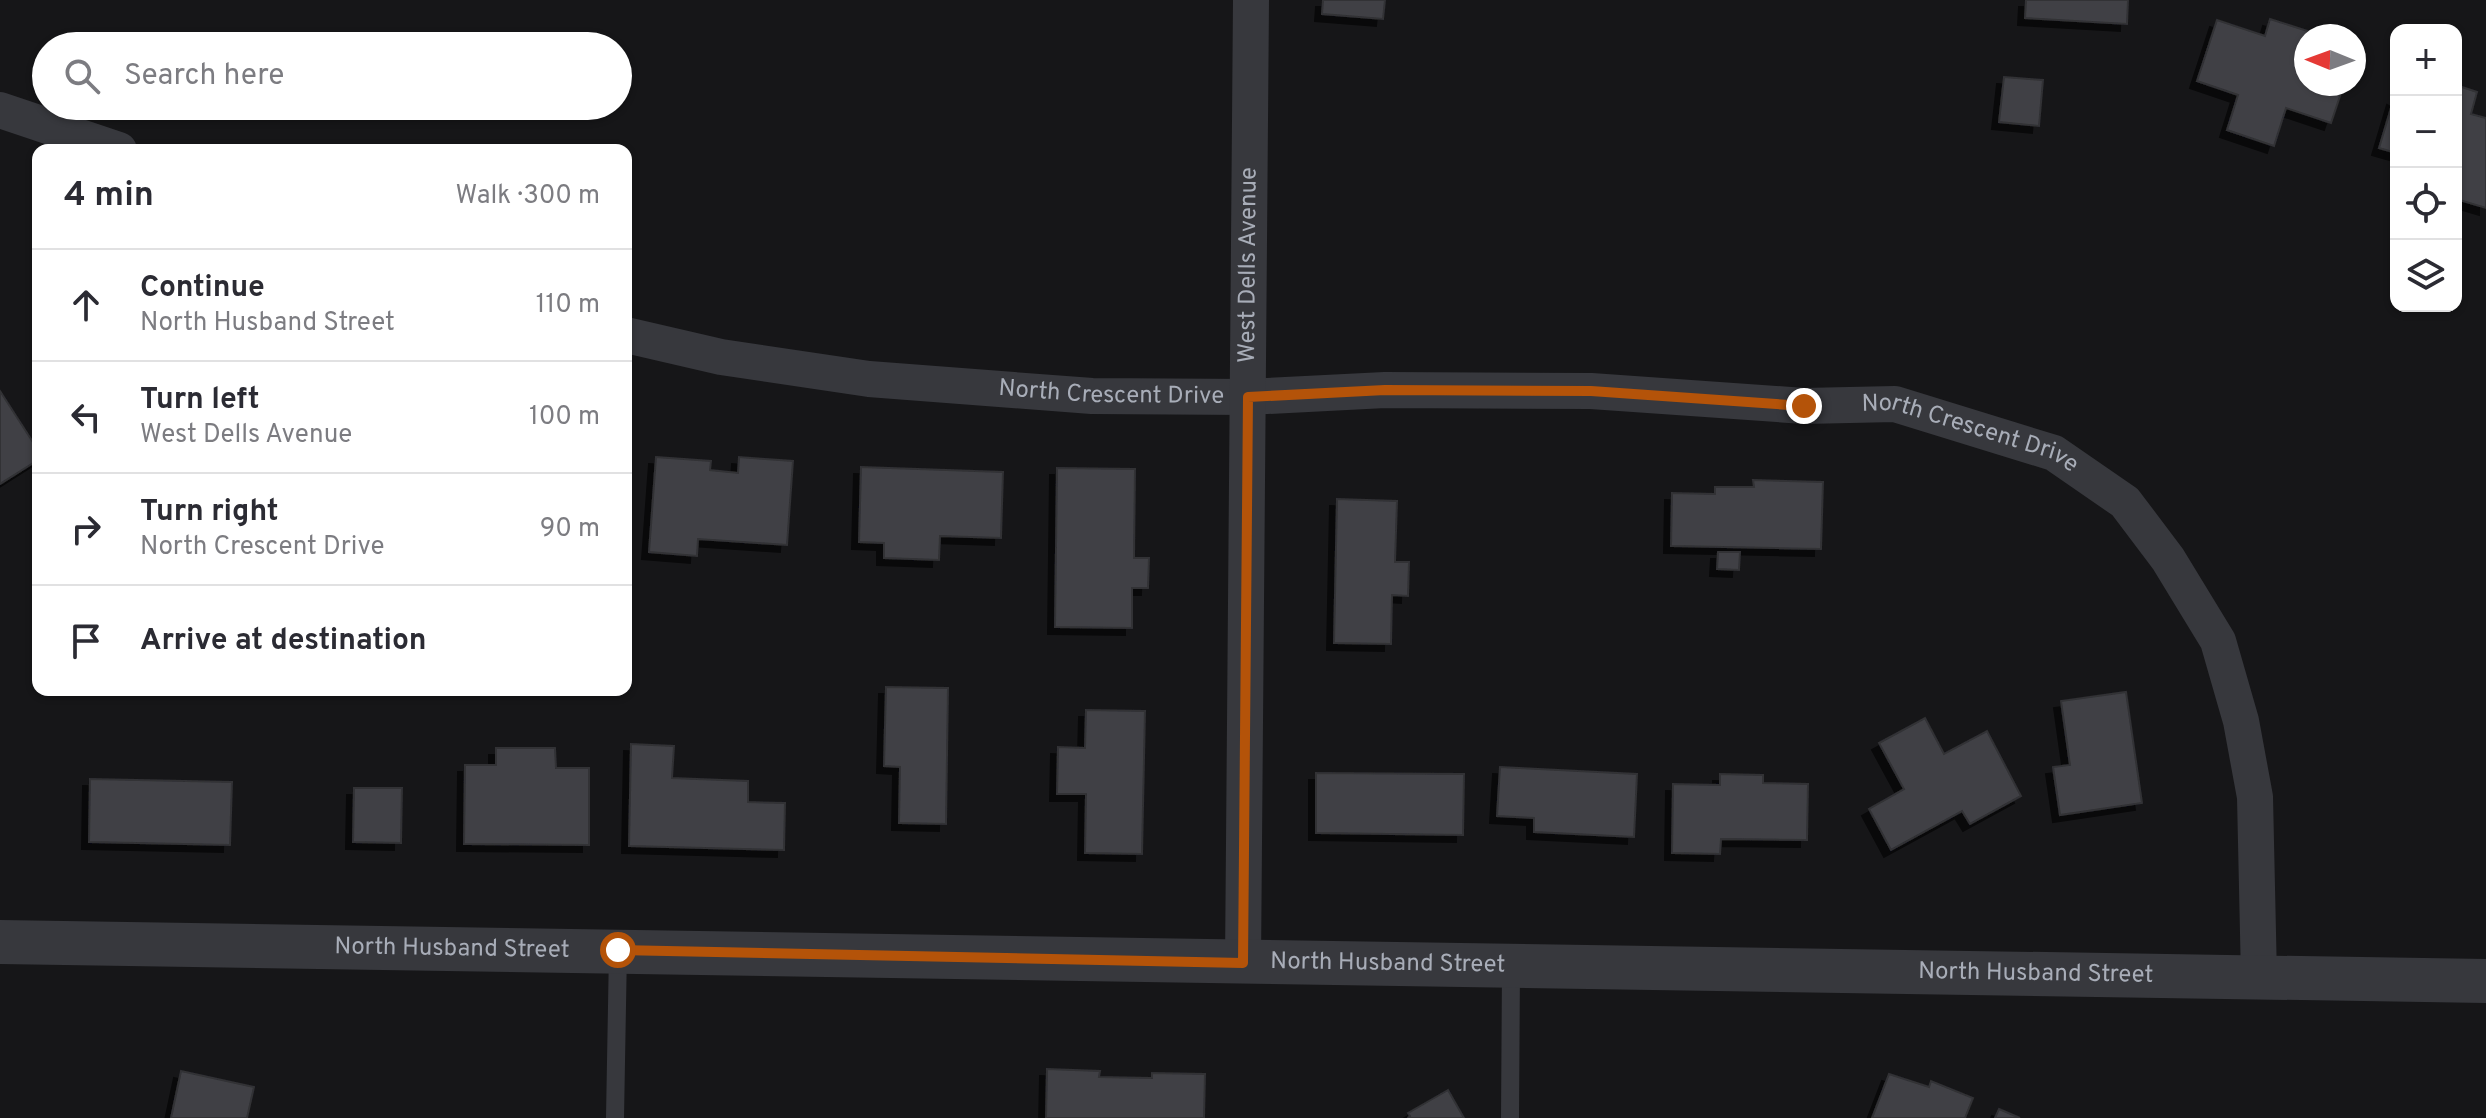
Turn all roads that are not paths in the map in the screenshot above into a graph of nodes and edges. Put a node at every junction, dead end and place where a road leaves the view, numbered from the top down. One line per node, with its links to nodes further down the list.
1 (1251, 0): 5 (street, West Dells Avenue)
2 (0, 110): 3 (street)
3 (97, 144)
4 (632, 336): 5 (street, North Crescent Drive)
5 (1248, 397): 8 (street, West Dells Avenue); 10 (street, North Crescent Drive)
6 (0, 942): 7 (street, North Husband Street)
7 (618, 950): 8 (street, North Husband Street); 12 (lane)
8 (1243, 963): 9 (street, North Husband Street)
9 (1511, 967): 10 (street, North Husband Street); 13 (lane)
10 (2259, 978): 11 (street, North Husband Street)
11 (2486, 981)
12 (615, 1118)
13 (1510, 1118)

